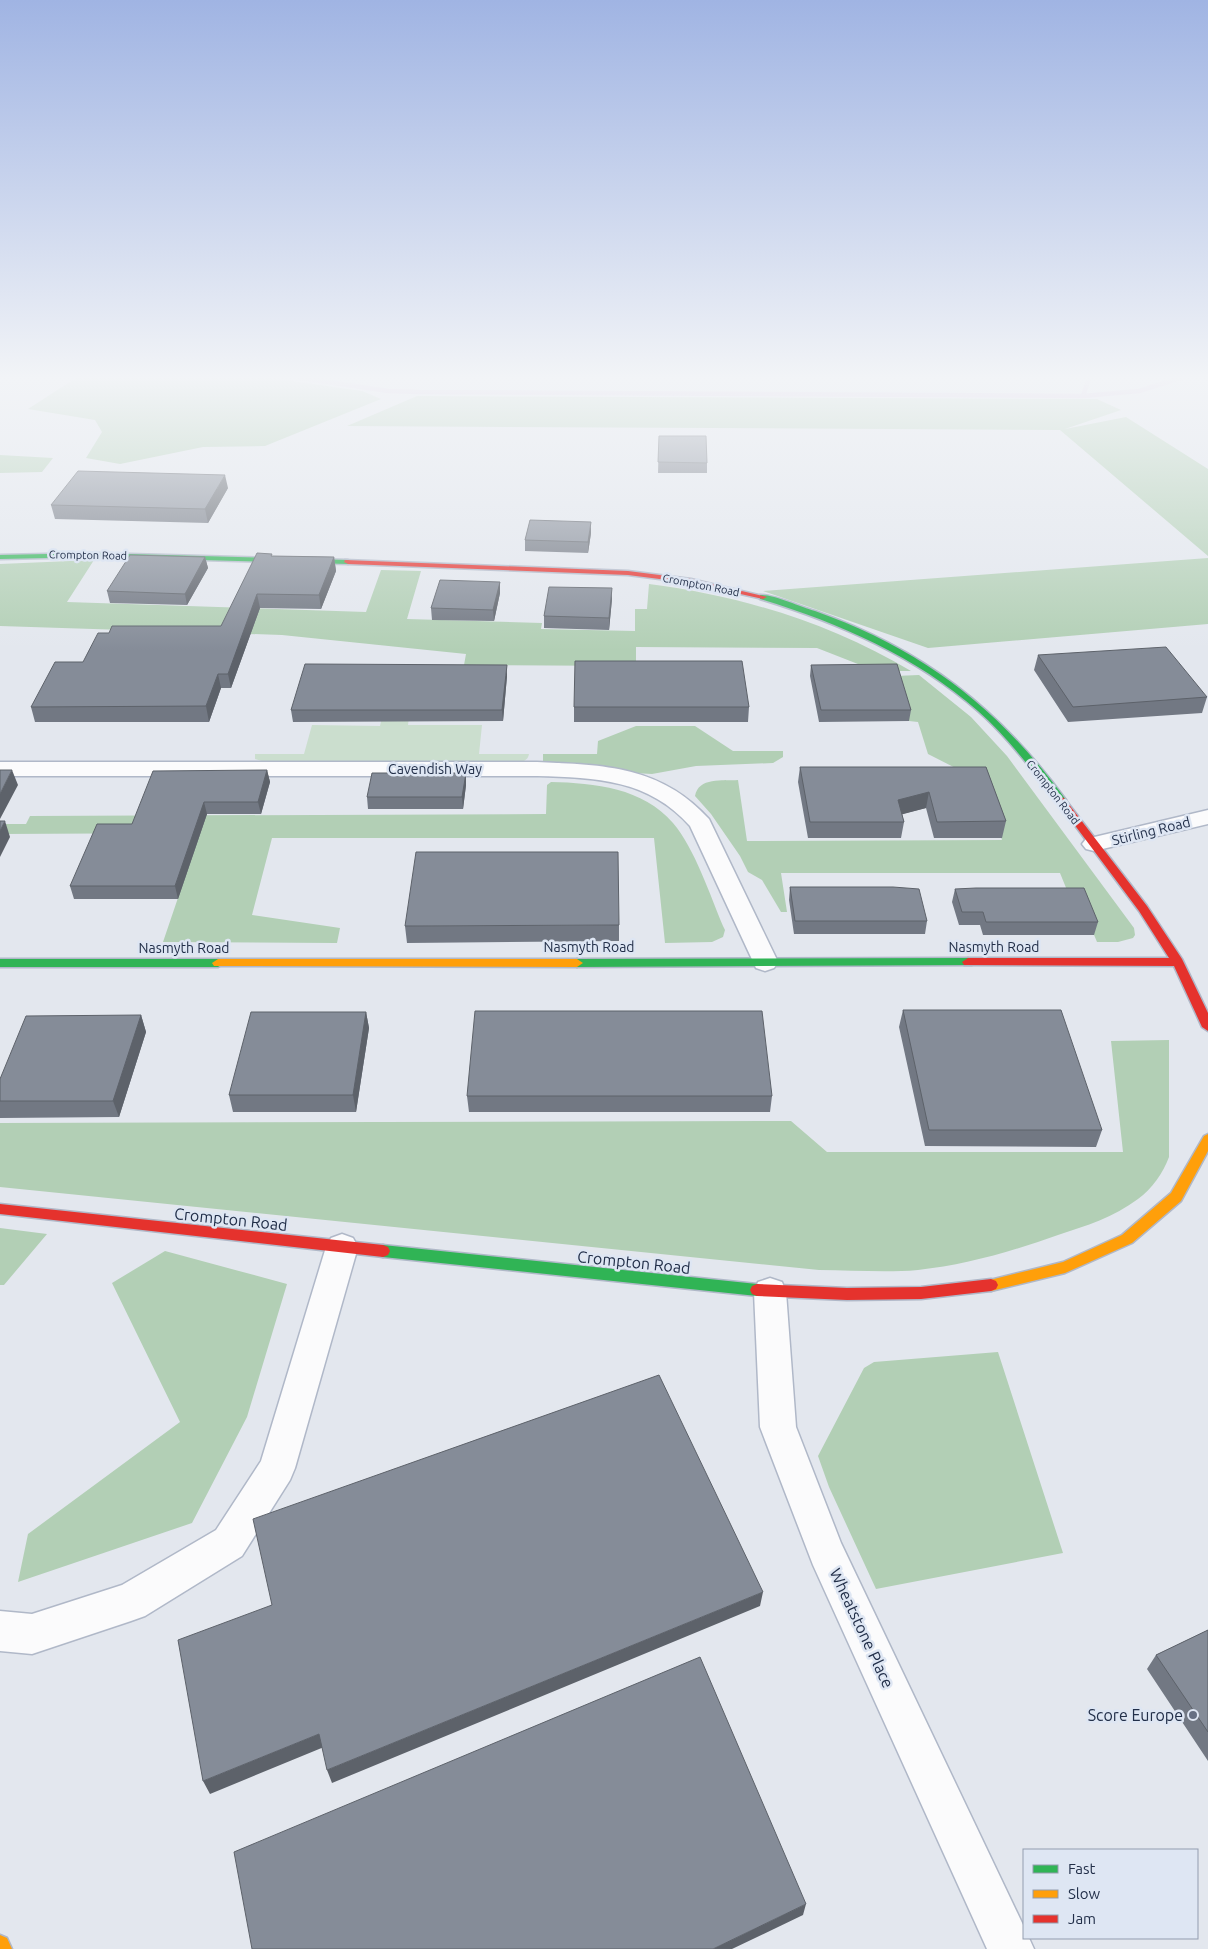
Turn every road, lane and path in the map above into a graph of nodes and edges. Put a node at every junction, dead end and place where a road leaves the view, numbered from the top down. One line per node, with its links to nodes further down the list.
1 (0, 557): 4 (street, Crompton Road)
2 (0, 769): 5 (street, Cavendish Way)
3 (1208, 817): 4 (street, Stirling Road)
4 (1094, 844): 6 (street, Crompton Road)
5 (765, 962): 6 (street, Nasmyth Road); 7 (street, Nasmyth Road)
6 (1178, 962): 8 (street, Crompton Road)
7 (0, 963)
8 (1208, 1027)
9 (1208, 1139): 12 (street, Crompton Road)
10 (0, 1209): 11 (street, Crompton Road)
11 (342, 1247): 12 (street, Crompton Road); 13 (street)
12 (770, 1292): 16 (street, Wheatstone Place)
13 (0, 1631)
14 (0, 1944): 15 (street)
15 (2, 1949)
16 (1011, 1949)

